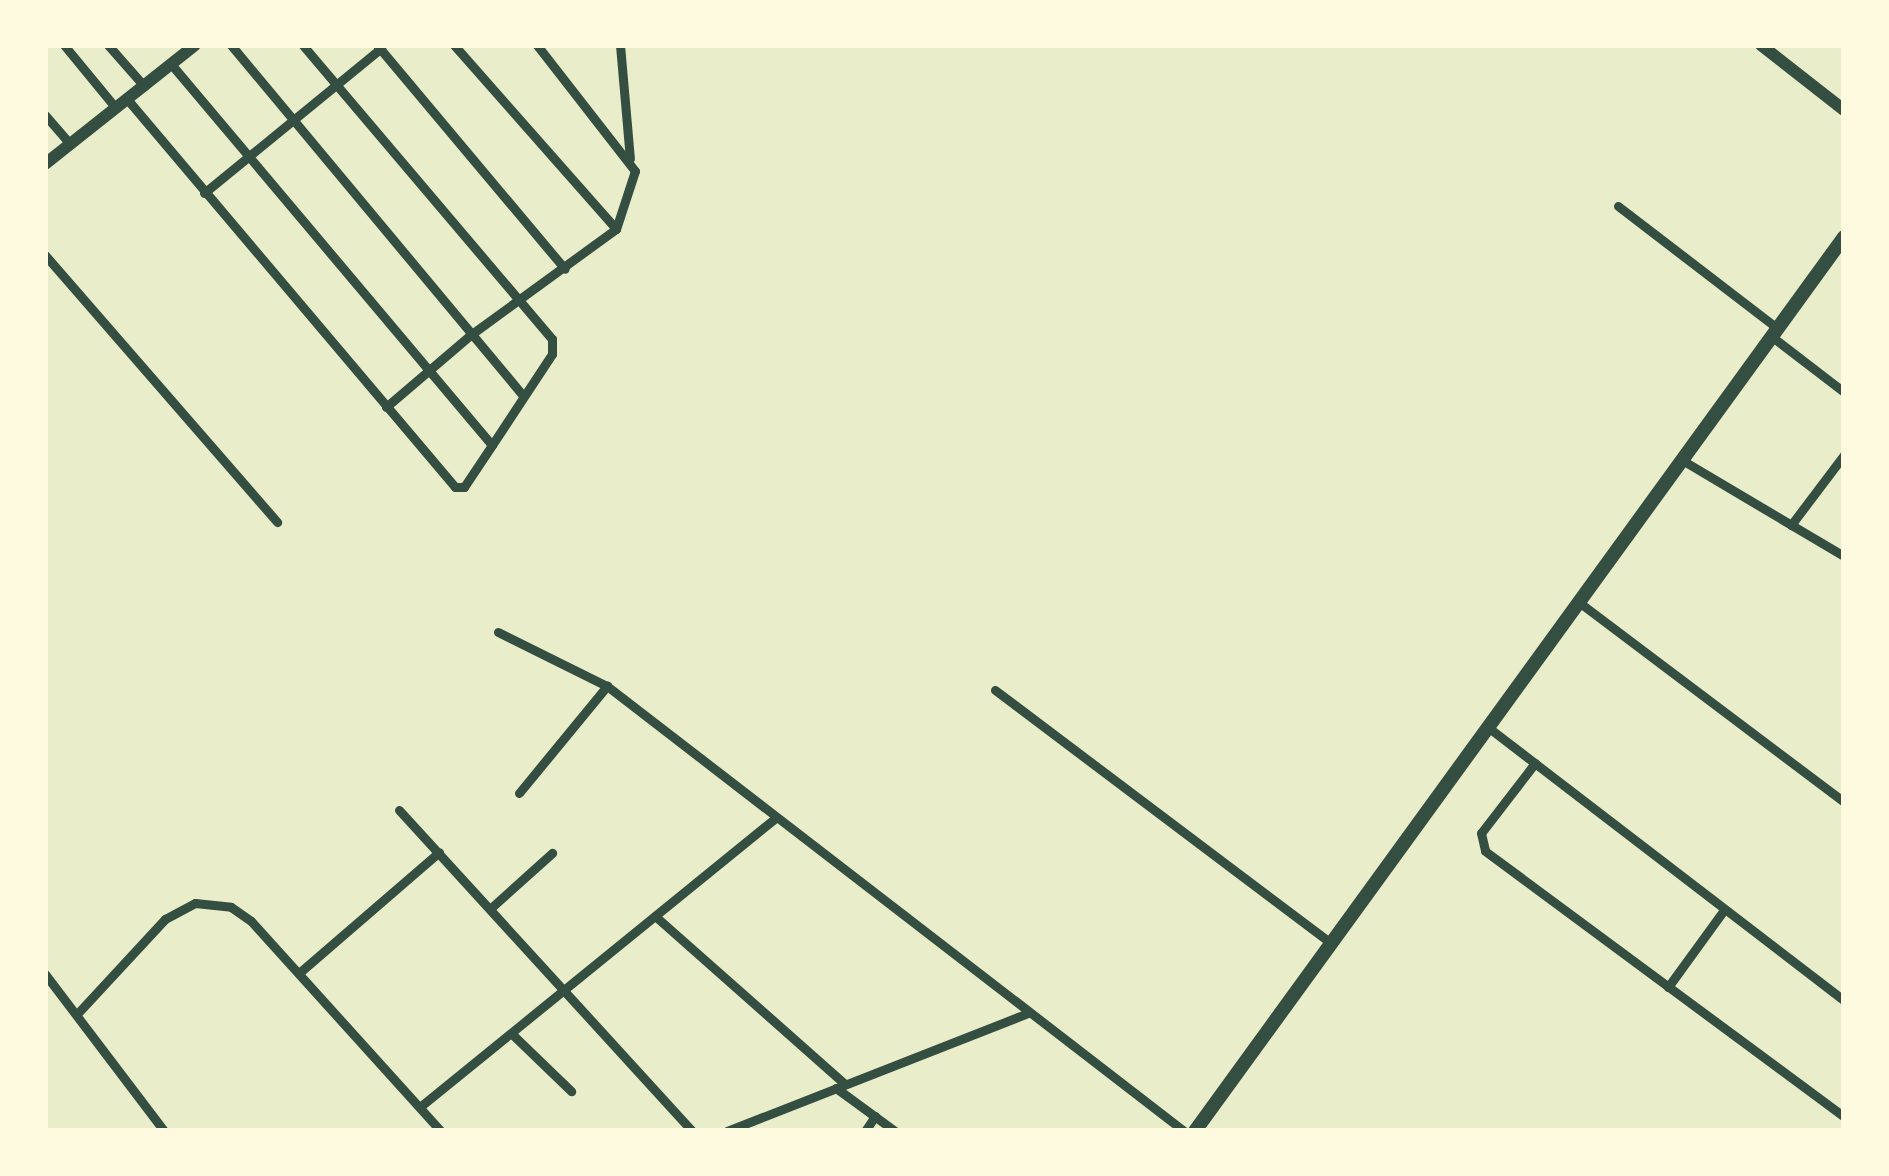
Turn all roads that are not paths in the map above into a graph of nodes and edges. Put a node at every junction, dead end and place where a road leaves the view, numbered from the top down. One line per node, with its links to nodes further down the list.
1 (64, 45): 14 (street)
2 (108, 45): 13 (street)
3 (231, 45): 17 (street)
4 (303, 45): 12 (street)
5 (454, 45): 24 (street)
6 (537, 45): 20 (street)
7 (1761, 45): 15 (street)
8 (190, 46): 11 (street)
9 (381, 46): 12 (street); 27 (street)
10 (619, 46): 20 (street)
11 (172, 64): 13 (street); 19 (street)
12 (334, 85): 17 (street); 28 (street)
13 (144, 86): 14 (street)
14 (122, 104): 18 (street); 22 (street)
15 (1844, 110)
16 (45, 115): 18 (street)
17 (290, 121): 19 (street); 30 (street)
18 (70, 144): 21 (street)
19 (248, 155): 22 (street); 31 (street)
20 (631, 162): 24 (street)
21 (45, 164)
22 (204, 193): 34 (street)
23 (1618, 206): 29 (street)
24 (616, 230): 27 (street)
25 (1844, 237): 29 (main road)
26 (45, 255): 38 (street)
27 (565, 269): 28 (street)
28 (518, 301): 30 (street); 33 (street)
29 (1774, 332): 32 (street); 37 (main road)
30 (469, 336): 31 (street); 33 (street)
31 (428, 371): 34 (street); 35 (street)
32 (1844, 392)
33 (523, 395): 35 (street)
34 (386, 407): 35 (street)
35 (492, 445)
36 (1844, 455): 39 (street)
37 (1682, 460): 39 (street); 41 (main road)
38 (278, 522)
39 (1791, 525): 40 (street)
40 (1844, 556)
41 (1580, 604): 45 (main road); 48 (street)
42 (498, 632): 43 (street)
43 (607, 686): 47 (street); 50 (street)
44 (995, 690): 56 (street)
45 (1489, 728): 46 (street); 56 (main road)
46 (1535, 763): 54 (street); 59 (street)
47 (519, 793)
48 (1844, 802)
49 (399, 810): 51 (street)
50 (775, 818): 55 (street); 62 (street)
51 (440, 852): 53 (street); 57 (street)
52 (551, 853): 53 (street)
53 (492, 907): 60 (street)
54 (1724, 910): 59 (street); 61 (street)
55 (656, 916): 60 (street); 65 (street)
56 (1332, 944): 77 (main road)
57 (298, 973): 63 (street); 67 (street)
58 (45, 974): 63 (street)
59 (1668, 987): 69 (street)
60 (567, 991): 64 (street); 72 (street)
61 (1844, 1000)
62 (1028, 1012): 65 (street); 76 (street)
63 (77, 1014): 70 (street)
64 (513, 1035): 66 (street); 67 (street)
65 (840, 1086): 68 (street); 73 (street)
66 (571, 1091)
67 (421, 1106): 71 (street)
68 (875, 1116): 74 (street); 75 (street)
69 (1844, 1117)
70 (164, 1131)
71 (442, 1131)
72 (692, 1131)
73 (727, 1131)
74 (865, 1131)
75 (895, 1131)
76 (1184, 1131)
77 (1195, 1131)

